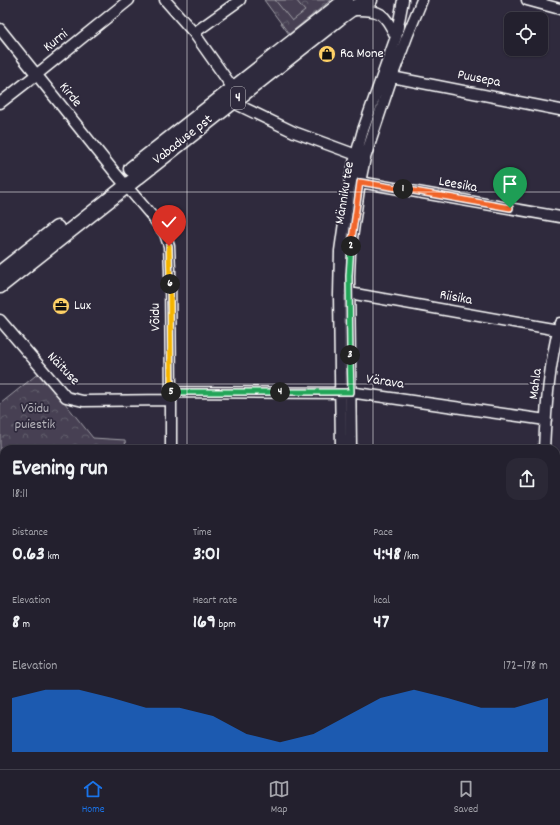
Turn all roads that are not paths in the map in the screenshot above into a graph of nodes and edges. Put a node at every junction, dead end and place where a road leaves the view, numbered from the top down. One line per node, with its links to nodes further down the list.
1 (129, 0): 14 (street, Kurni)
2 (165, 0): 11 (street)
3 (240, 0): 11 (street)
4 (370, 0): 8 (highway, Vabaduse pst / 4)
5 (403, 0): 12 (street, Männiku tee)
6 (422, 0): 15 (street, Männiku tee)
7 (527, 0): 9 (street)
8 (348, 5): 12 (street); 16 (highway, Vabaduse pst / 4)
9 (560, 9)
10 (0, 29): 14 (street, Kirde)
11 (194, 33): 16 (street)
12 (396, 37): 13 (street, Männiku tee)
13 (385, 67): 15 (street); 19 (street, Männiku tee)
14 (36, 75): 17 (street, Kurni); 21 (street, Kirde)
15 (392, 77): 18 (street, Puusepa); 19 (street, Männiku tee)
16 (236, 95): 19 (street); 21 (highway, Vabaduse pst / 4)
17 (0, 103)
18 (560, 110)
19 (361, 156): 20 (street, Männiku tee)
20 (355, 181): 22 (street, Leesika); 25 (street, Männiku tee); 28 (street, Männiku tee)
21 (123, 182): 23 (highway, Vabaduse pst / 4); 24 (highway, Vabaduse pst / 4); 29 (street, Võidu)
22 (560, 217)
23 (0, 273)
24 (0, 286)
25 (349, 294): 27 (street, Riisika); 28 (street, Männiku tee)
26 (0, 320): 29 (street, Näituse)
27 (559, 326): 30 (street, Mahla)
28 (346, 392): 29 (street, Värava); 30 (street, Värava); 32 (street, Männiku tee); 33 (street, Männiku tee)
29 (171, 396): 31 (street, Võidu)
30 (546, 420): 34 (street, Mahla)
31 (171, 445)
32 (341, 445)
33 (351, 445)
34 (544, 445)

